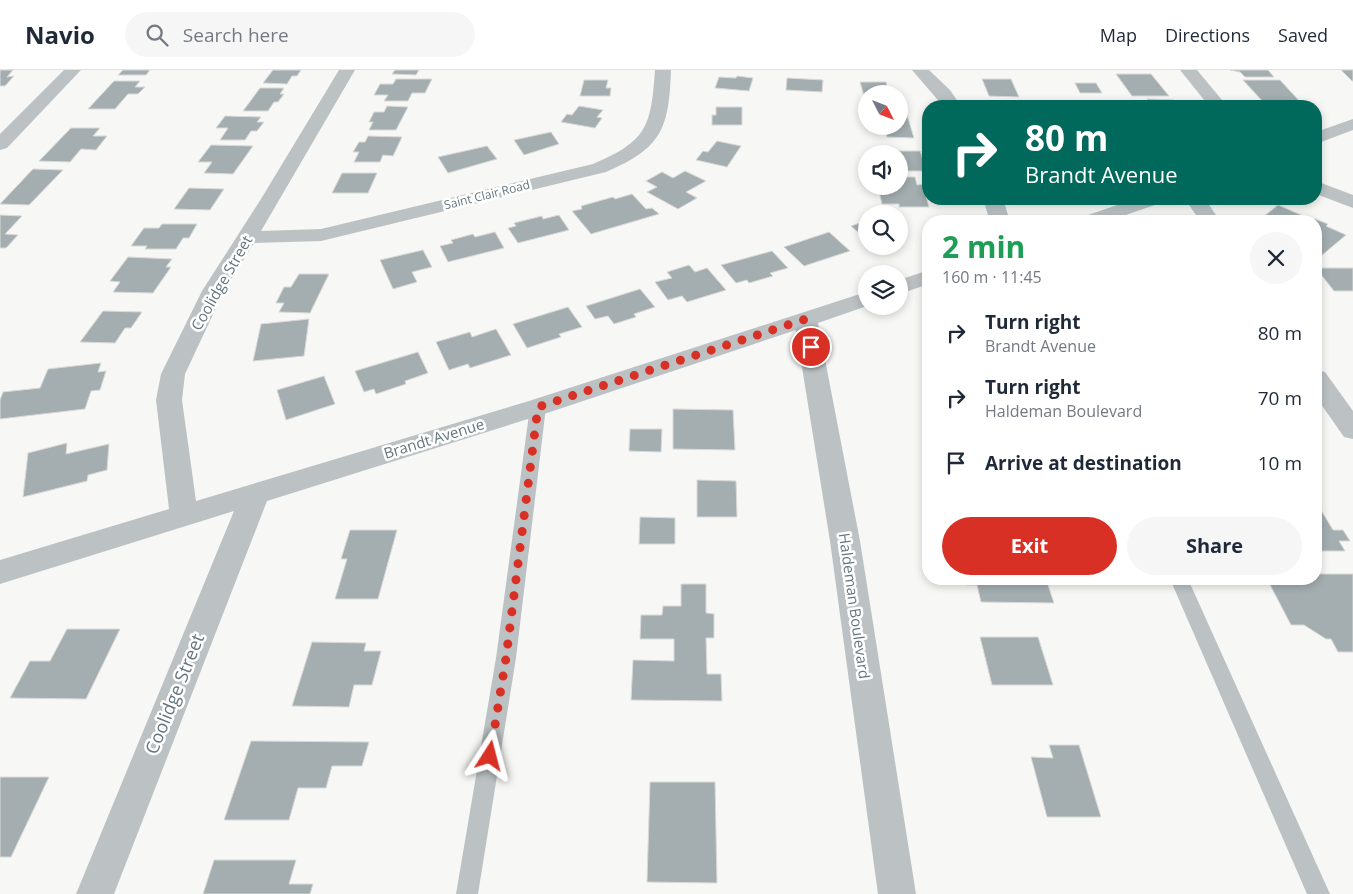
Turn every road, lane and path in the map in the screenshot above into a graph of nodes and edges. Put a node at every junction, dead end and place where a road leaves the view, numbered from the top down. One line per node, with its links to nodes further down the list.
1 (73, 70): 10 (street)
2 (347, 70): 15 (street, Coolidge Street)
3 (664, 70): 15 (street, Saint Clair Road)
4 (920, 70): 6 (street)
5 (1188, 70): 7 (street)
6 (947, 100)
7 (1213, 100)
8 (1353, 124): 9 (street)
9 (1322, 137)
10 (0, 144)
11 (1322, 189): 12 (street)
12 (1353, 202)
13 (1137, 205): 14 (street)
14 (1107, 215)
15 (247, 237): 24 (street, Coolidge Street)
16 (922, 279): 17 (street)
17 (908, 284)
18 (858, 301): 19 (street, Brandt Avenue)
19 (806, 319): 21 (street, Brandt Avenue); 29 (street, Haldeman Boulevard)
20 (1322, 386): 22 (street)
21 (538, 407): 23 (street, Brandt Avenue); 28 (lane)
22 (1353, 430)
23 (255, 495): 24 (street, Brandt Avenue); 27 (street, Coolidge Street)
24 (184, 516): 25 (street, Brandt Avenue)
25 (0, 572)
26 (1182, 585): 30 (lane)
27 (95, 894)
28 (467, 894)
29 (897, 894)
30 (1319, 894)

